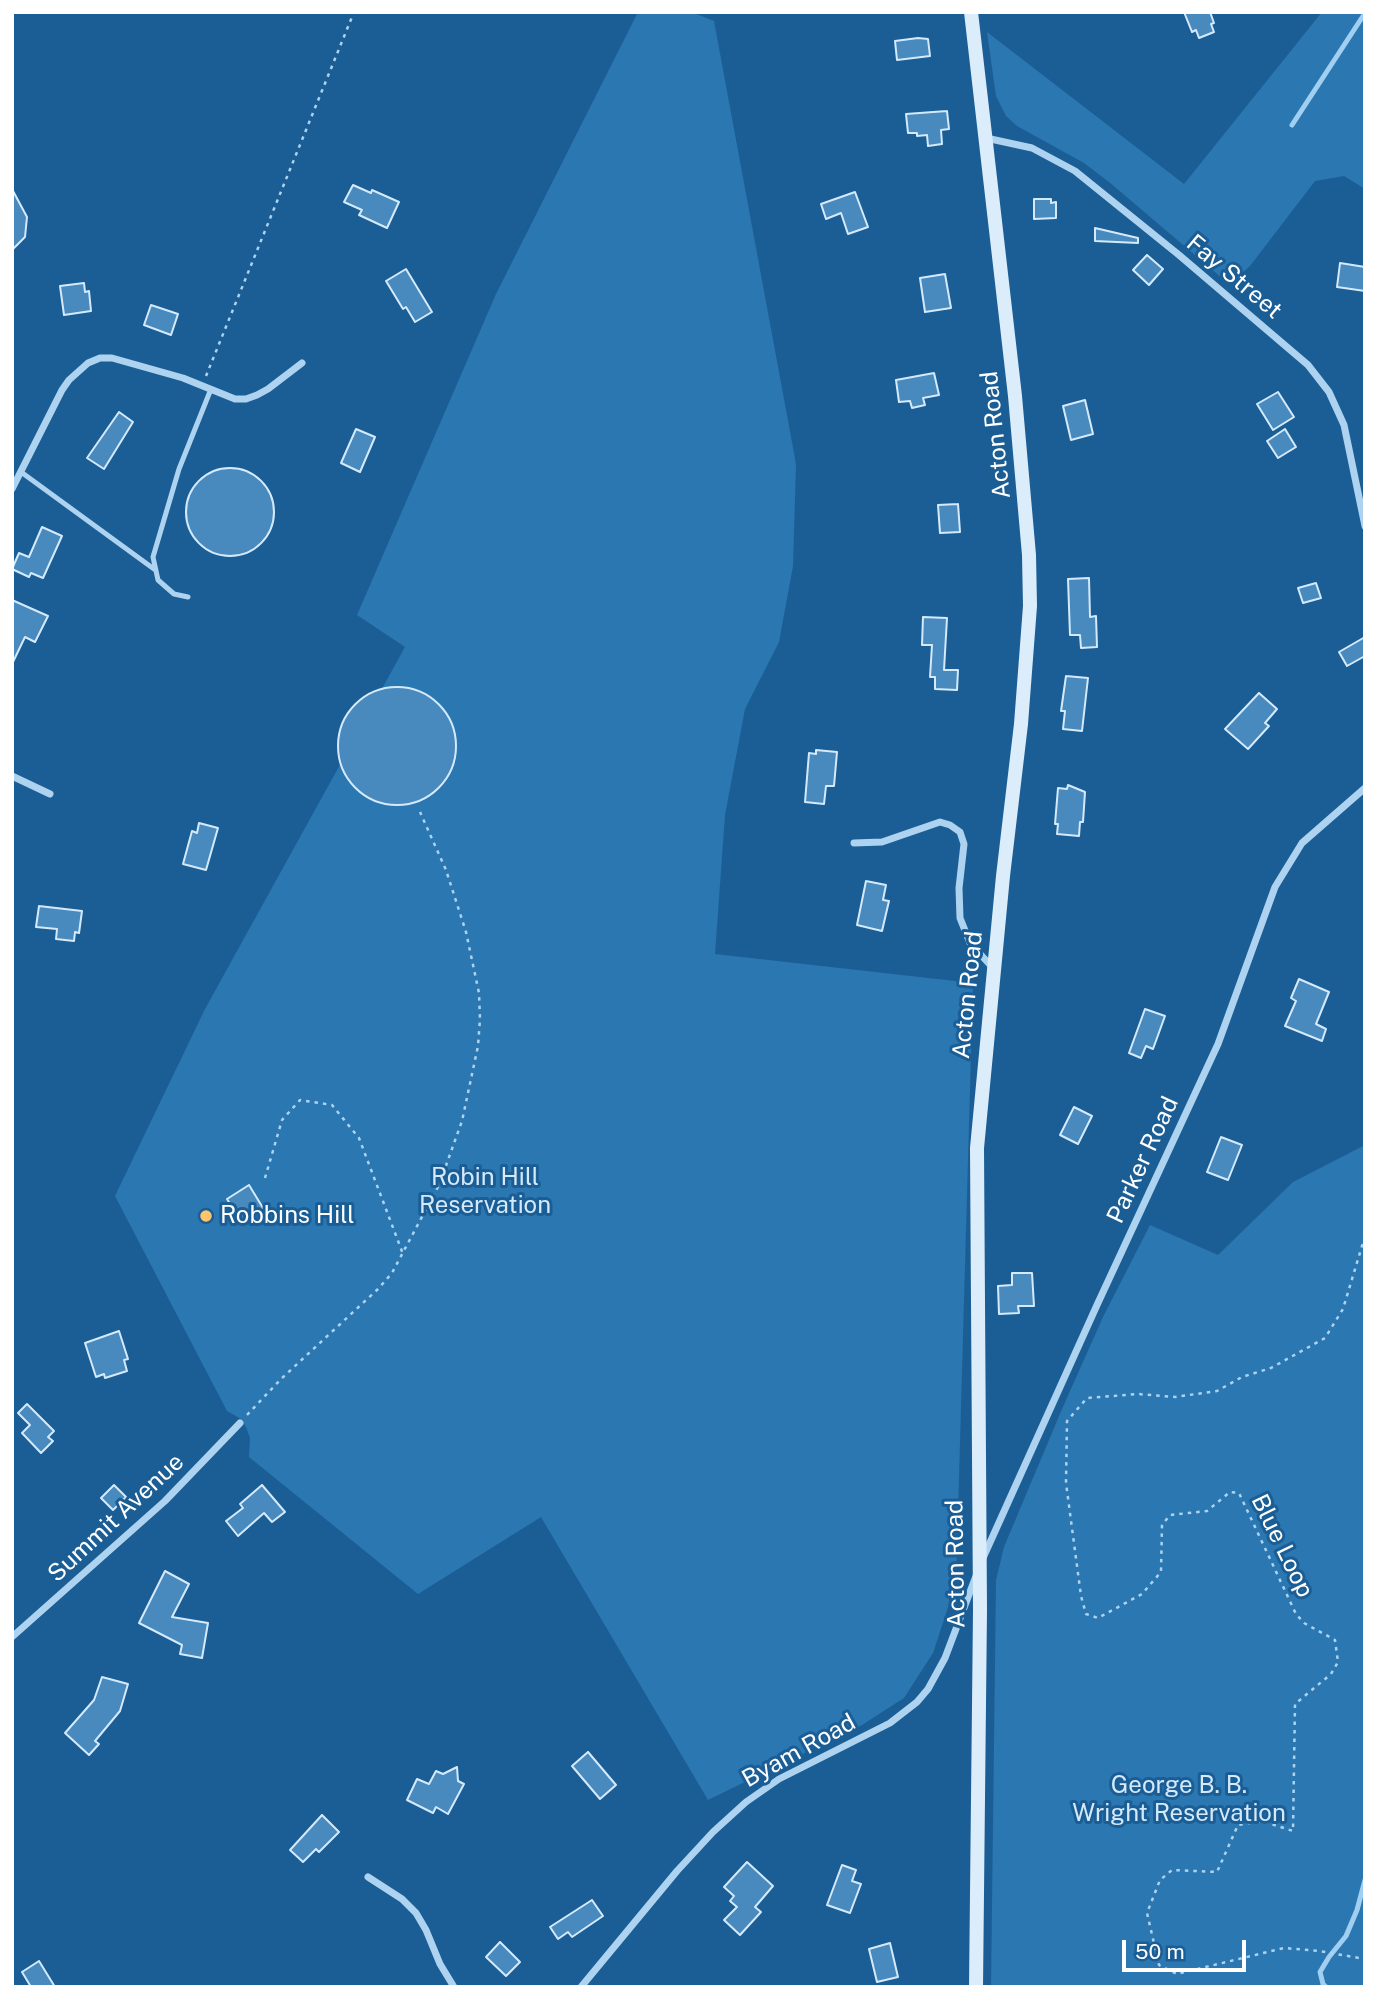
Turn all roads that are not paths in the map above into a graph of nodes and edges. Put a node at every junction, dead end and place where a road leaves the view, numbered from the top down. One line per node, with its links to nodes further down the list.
1 (971, 12): 2 (main road, Acton Road)
2 (985, 138): 7 (street, Fay Street); 14 (main road, Acton Road)
3 (302, 363): 4 (street)
4 (211, 389): 5 (street); 8 (lane)
5 (21, 472): 6 (street); 8 (lane)
6 (12, 489)
7 (1365, 526)
8 (154, 569): 9 (lane)
9 (188, 597)
10 (12, 776): 12 (street)
11 (1365, 788): 16 (street, Parker Road)
12 (50, 794)
13 (854, 843): 14 (street)
14 (994, 969): 16 (main road, Acton Road)
15 (240, 1423): 17 (street, Summit Avenue)
16 (979, 1568): 20 (street, Byam Road); 21 (main road, Acton Road)
17 (12, 1637)
18 (368, 1877): 19 (street)
19 (454, 1987)
20 (581, 1987)
21 (976, 1987)

